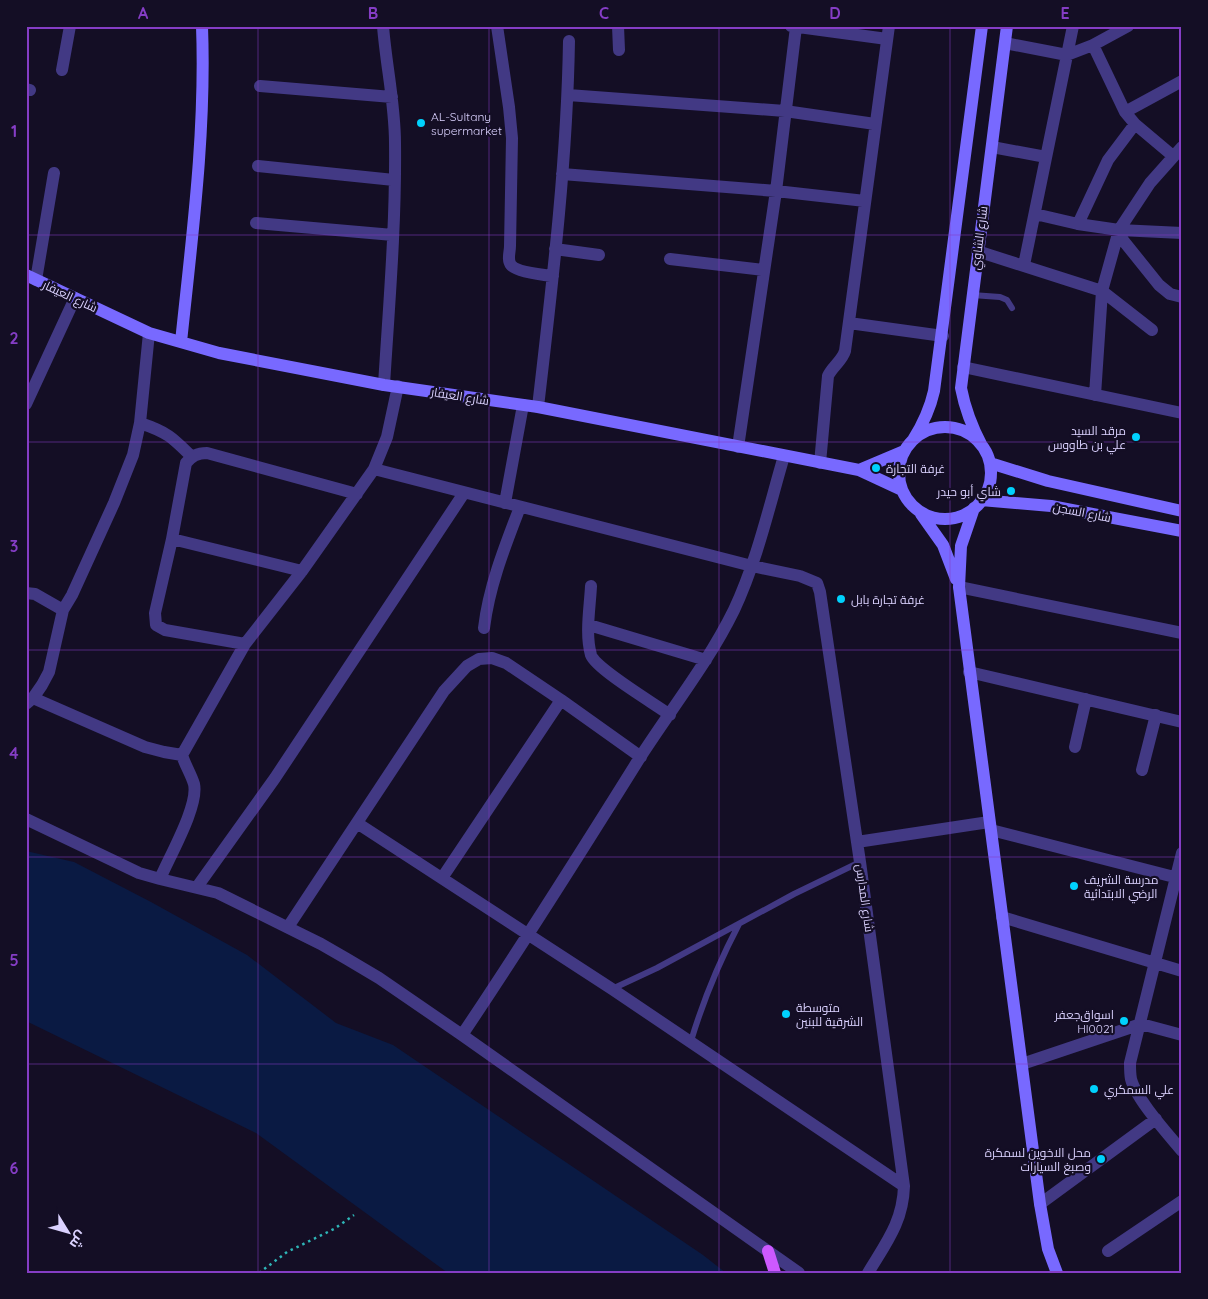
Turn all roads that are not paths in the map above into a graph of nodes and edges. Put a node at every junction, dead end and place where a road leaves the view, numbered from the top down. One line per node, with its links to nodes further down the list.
1 (70, 26): 18 (street)
2 (202, 26): 59 (street)
3 (383, 26): 22 (street)
4 (497, 26): 48 (street)
5 (618, 26): 16 (street)
6 (791, 26): 11 (street)
7 (982, 26): 58 (street, شارع الشاوي)
8 (1007, 26): 14 (street, شارع الشاوي)
9 (1073, 26): 17 (street)
10 (1128, 26): 15 (street)
11 (796, 27): 12 (street); 23 (street)
12 (888, 33): 25 (street)
13 (569, 41): 21 (street)
14 (1005, 43): 17 (street); 27 (street, شارع الشاوي)
15 (1093, 45): 17 (street); 24 (street)
16 (619, 50)
17 (1067, 55): 29 (street)
18 (62, 70)
19 (1182, 81): 24 (street)
20 (260, 86): 22 (street)
21 (568, 95): 23 (street); 32 (street)
22 (392, 97): 33 (street)
23 (785, 111): 25 (street); 34 (street)
24 (1124, 112): 26 (street)
25 (874, 124): 35 (street)
26 (1135, 124): 28 (street); 38 (street)
27 (992, 147): 29 (street); 43 (street, شارع الشاوي)
28 (1177, 151): 39 (street)
29 (1046, 157): 36 (street)
30 (258, 166): 33 (street)
31 (54, 173): 49 (street)
32 (562, 174): 34 (street); 42 (street)
33 (394, 180): 41 (street)
34 (776, 191): 35 (street); 47 (street)
35 (865, 201): 55 (street)
36 (1035, 214): 38 (street); 46 (street)
37 (256, 223): 41 (street)
38 (1078, 224): 39 (street)
39 (1118, 232): 40 (street); 50 (street); 53 (street)
40 (1182, 233)
41 (393, 235): 61 (street)
42 (555, 249): 44 (street); 48 (street)
43 (978, 251): 46 (street); 51 (street, شارع الشاوي)
44 (599, 255)
45 (670, 259): 47 (street)
46 (1024, 265): 50 (street)
47 (764, 270): 71 (street)
48 (553, 276): 66 (street)
49 (31, 277): 52 (street, شارع العيفار)
50 (1102, 291): 56 (street); 63 (street)
51 (972, 295): 54 (lane); 60 (street, شارع الشاوي)
52 (76, 298): 57 (street, شارع العيفار); 64 (street)
53 (1182, 298)
54 (1012, 308)
55 (849, 323): 58 (street); 75 (street)
56 (1152, 330)
57 (149, 332): 59 (street, شارع العيفار); 68 (street)
58 (943, 336): 69 (street, شارع الشاوي)
59 (181, 342): 61 (street, شارع العيفار)
60 (963, 367): 63 (street); 70 (street, شارع الشاوي)
61 (384, 385): 62 (street, شارع العيفار)
62 (398, 386): 65 (street, شارع العيفار); 77 (street)
63 (1095, 395): 67 (street)
64 (26, 404)
65 (523, 405): 66 (street, شارع العيفار); 82 (street)
66 (538, 407): 71 (street, شارع العيفار)
67 (1182, 414)
68 (140, 423): 74 (street); 95 (street)
69 (913, 440): 70 (street); 72 (street)
70 (982, 446): 76 (street)
71 (738, 447): 73 (street, شارع العيفار)
72 (904, 451): 78 (street); 79 (street)
73 (784, 456): 75 (street, شارع العيفار); 90 (street)
74 (192, 457): 81 (street); 89 (street)
75 (820, 462): 78 (street, شارع العيفار)
76 (990, 463): 83 (street); 85 (street, شارع السجن)
77 (374, 469): 80 (street); 81 (street)
78 (859, 470): 79 (street, شارع العيفار)
79 (902, 490): 86 (street)
80 (464, 492): 82 (street); 121 (street)
81 (357, 494): 91 (street)
82 (506, 503): 84 (street)
83 (978, 504): 86 (street); 87 (street, شارع السجن); 93 (street)
84 (520, 507): 90 (street); 97 (street)
85 (1176, 510): 87 (street)
86 (919, 512): 93 (street)
87 (1168, 529): 88 (street, شارع السجن)
88 (1182, 531)
89 (172, 539): 91 (street); 99 (street)
90 (752, 566): 100 (street); 115 (street, شارع المدارس)
91 (302, 571): 99 (street)
92 (591, 586): 96 (street)
93 (959, 587): 98 (street); 101 (street)
94 (26, 593): 95 (street)
95 (63, 610): 104 (street)
96 (589, 625): 100 (street); 105 (street)
97 (484, 628)
98 (1182, 633)
99 (245, 644): 109 (street)
100 (706, 660): 105 (street)
101 (970, 672): 102 (street); 114 (street)
102 (1086, 699): 106 (street); 108 (street)
103 (562, 700): 110 (street); 113 (street); 118 (street)
104 (30, 701): 109 (street)
105 (670, 715): 110 (street)
106 (1156, 716): 107 (street); 111 (street)
107 (1182, 722)
108 (1075, 748)
109 (182, 755): 120 (street)
110 (641, 757): 125 (street)
111 (1142, 770)
112 (26, 819): 120 (street)
113 (357, 823): 118 (street); 124 (street)
114 (990, 826): 115 (street); 119 (street); 122 (street)
115 (857, 842): 117 (street, شارع المدارس)
116 (1182, 854): 119 (street)
117 (860, 862): 123 (lane); 136 (street, شارع المدارس)
118 (442, 878): 125 (street)
119 (1178, 878): 126 (street)
120 (160, 879): 121 (street)
121 (197, 887): 124 (street)
122 (1002, 917): 126 (street); 133 (street)
123 (740, 923): 128 (lane); 132 (lane)
124 (288, 927): 131 (street)
125 (529, 935): 128 (street); 131 (street)
126 (1154, 963): 127 (street); 129 (street)
127 (1182, 971)
128 (612, 989): 132 (street)
129 (1141, 1024): 130 (street); 133 (street); 134 (street)
130 (1182, 1035)
131 (462, 1036): 139 (street)
132 (691, 1041): 136 (street)
133 (1022, 1064): 138 (street)
134 (1156, 1119): 135 (street); 138 (street)
135 (1182, 1150)
136 (904, 1186): 143 (street, شارع المدارس)
137 (1182, 1201): 140 (street)
138 (1040, 1204): 144 (street)
139 (768, 1251): 141 (main road); 142 (street)
140 (1108, 1251)
141 (775, 1273)
142 (799, 1273)
143 (868, 1273)
144 (1057, 1273)

